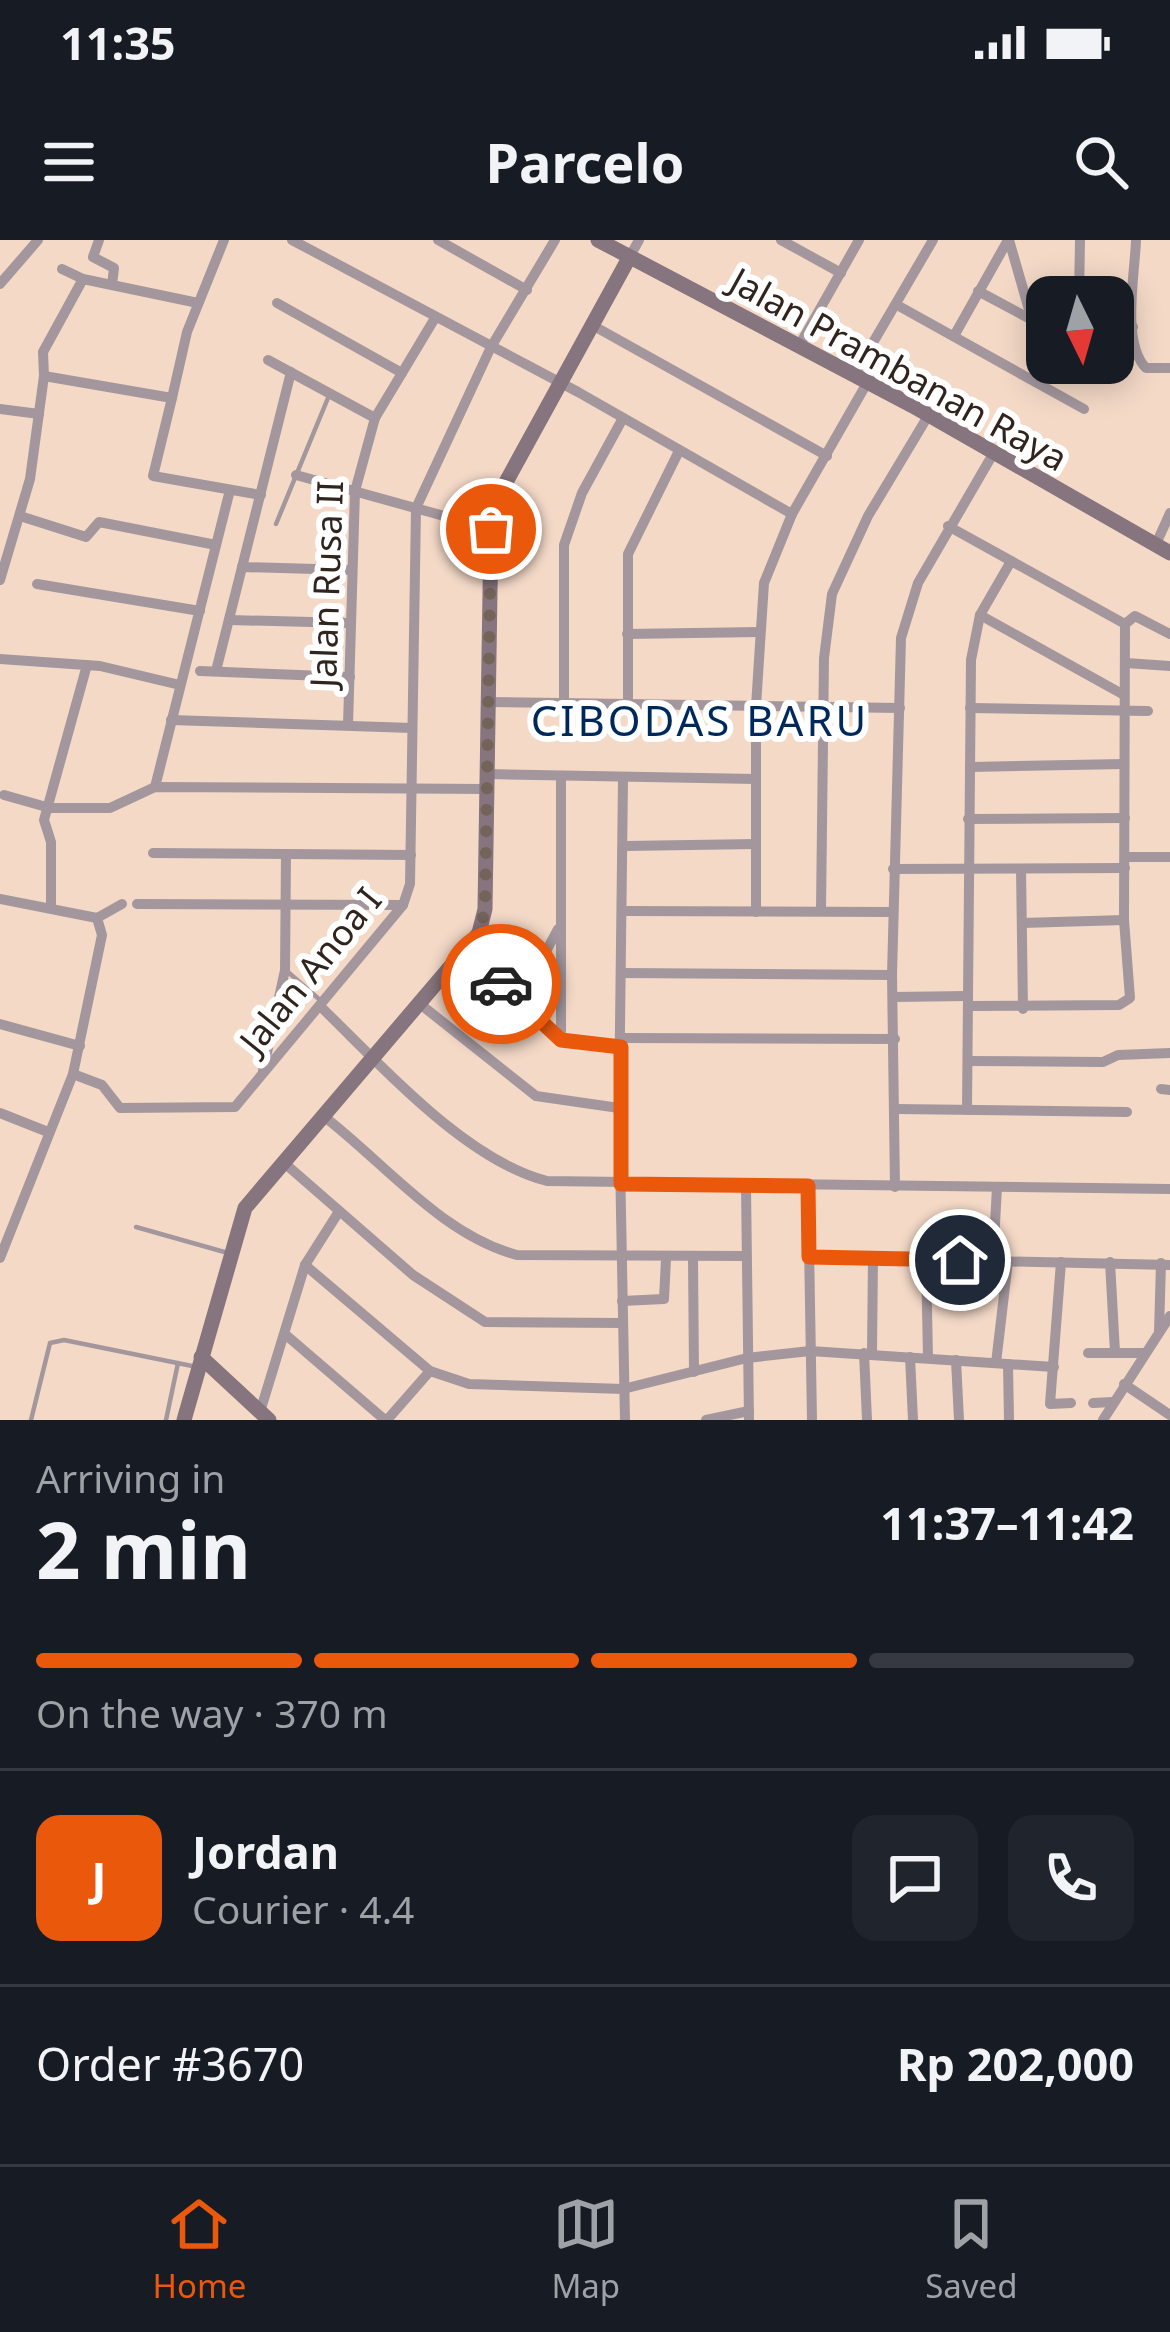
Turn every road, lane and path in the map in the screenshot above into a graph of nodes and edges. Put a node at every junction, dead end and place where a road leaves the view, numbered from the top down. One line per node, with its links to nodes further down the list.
1 (38, 240): 20 (street)
2 (99, 240): 21 (street)
3 (224, 240): 26 (street)
4 (292, 240): 30 (street)
5 (438, 240): 22 (street)
6 (555, 240): 22 (street)
7 (598, 240): 15 (street, Jalan Prambanan Raya)
8 (639, 240): 15 (street)
9 (781, 240): 17 (street)
10 (859, 240): 17 (street)
11 (933, 240): 28 (street)
12 (1008, 240): 23 (street); 25 (street)
13 (1080, 240): 18 (street)
14 (1136, 240): 24 (street)
15 (629, 258): 31 (street); 34 (street, Jalan Prambanan Raya)
16 (62, 269): 19 (street)
17 (841, 273): 34 (street)
18 (1079, 276)
19 (83, 279): 21 (street); 40 (street)
20 (0, 284)
21 (112, 285): 26 (street)
22 (526, 290): 35 (street)
23 (978, 291): 29 (street); 33 (street)
24 (1134, 298)
25 (1026, 300)
26 (198, 303): 44 (street)
27 (277, 303): 39 (street)
28 (897, 305): 33 (street); 41 (street)
29 (1026, 317)
30 (435, 318): 35 (street); 39 (street, Jalan Rusa II)
31 (592, 325): 42 (street); 53 (street)
32 (1134, 331): 37 (street)
33 (953, 336): 46 (street)
34 (799, 346): 41 (street, Jalan Prambanan Raya)
35 (490, 347): 42 (street); 58 (street)
36 (268, 359): 38 (street)
37 (1170, 368)
38 (292, 372): 43 (street); 57 (street)
39 (401, 373): 49 (street, Jalan Rusa II)
40 (44, 376): 44 (street); 47 (street)
41 (860, 379): 48 (street, Jalan Prambanan Raya); 53 (street)
42 (560, 382): 50 (street); 64 (street)
43 (331, 393): 49 (street); 54 (lane)
44 (172, 398): 55 (street)
45 (0, 409): 47 (street)
46 (1084, 410)
47 (39, 415): 61 (street)
48 (928, 416): 52 (street, Jalan Prambanan Raya); 92 (street)
49 (375, 418): 56 (street, Jalan Rusa II)
50 (622, 418): 51 (street); 90 (street)
51 (679, 451): 60 (street); 78 (street)
52 (993, 454): 63 (street); 66 (street, Jalan Prambanan Raya)
53 (827, 455): 60 (street)
54 (296, 475): 56 (street); 62 (lane)
55 (230, 490): 57 (street); 65 (street)
56 (355, 491): 58 (street); 69 (street, Jalan Rusa II)
57 (261, 495): 68 (street)
58 (416, 508): 64 (street); 99 (street, Jalan Anoa I)
59 (1170, 513): 66 (street)
60 (792, 514): 77 (street)
61 (20, 516): 65 (street); 70 (street)
62 (276, 524)
63 (949, 526): 67 (street); 94 (street)
64 (491, 529): 88 (street)
65 (216, 544): 72 (street)
66 (1163, 548)
67 (1010, 563): 73 (street); 76 (street)
68 (242, 568): 69 (street); 74 (street)
69 (351, 570): 75 (street, Jalan Rusa II)
70 (0, 580)
71 (37, 584): 72 (street)
72 (200, 611): 87 (street)
73 (980, 616): 89 (street); 95 (street)
74 (229, 620): 75 (street); 85 (street)
75 (350, 623): 86 (street, Jalan Rusa II)
76 (1125, 624): 79 (street); 81 (street)
77 (760, 632): 78 (street); 93 (street)
78 (627, 634): 91 (street)
79 (1170, 634)
80 (0, 659): 82 (street)
81 (1126, 663): 83 (street); 89 (street)
82 (87, 664): 87 (street); 109 (street)
83 (1170, 666)
84 (200, 671): 85 (street)
85 (216, 671): 86 (street)
86 (350, 677): 98 (street, Jalan Rusa II)
87 (179, 685): 97 (street)
88 (488, 702): 90 (street); 105 (street)
89 (1124, 702): 95 (street); 96 (street); 100 (street)
90 (564, 704): 91 (street)
91 (628, 704): 93 (street)
92 (824, 705): 93 (street); 94 (street); 128 (street)
93 (756, 706): 104 (street)
94 (900, 708): 120 (street)
95 (970, 708): 101 (street)
96 (1148, 711)
97 (172, 720): 98 (street); 106 (street)
98 (348, 725): 99 (street)
99 (412, 728): 107 (street, Jalan Anoa I)
100 (1124, 764): 101 (street); 111 (street)
101 (970, 766): 110 (street)
102 (561, 776): 103 (street); 105 (street); 135 (street)
103 (623, 778): 104 (street); 113 (street)
104 (756, 779): 112 (street)
105 (487, 782): 107 (street); 136 (street)
106 (155, 787): 107 (street); 109 (street)
107 (412, 789): 116 (street, Jalan Anoa I)
108 (4, 795): 109 (street)
109 (50, 808): 127 (street)
110 (968, 818): 111 (street); 119 (street)
111 (1125, 818): 118 (street)
112 (756, 844): 113 (street); 130 (street)
113 (625, 846): 129 (street)
114 (153, 853): 115 (street)
115 (286, 855): 116 (street); 125 (street)
116 (411, 855): 126 (street, Jalan Anoa I)
117 (1170, 856): 118 (street)
118 (1126, 863): 121 (street); 133 (street)
119 (968, 868): 120 (street); 121 (street); 142 (street)
120 (893, 869): 131 (street)
121 (1021, 869): 134 (street)
122 (0, 899): 127 (street)
123 (122, 904): 132 (street)
124 (137, 904): 125 (street)
125 (289, 904): 126 (street); 137 (street)
126 (403, 905): 144 (street, Jalan Anoa I)
127 (51, 908): 132 (street)
128 (821, 910): 130 (street); 131 (street)
129 (624, 911): 130 (street); 138 (street)
130 (756, 912)
131 (892, 912): 139 (street)
132 (97, 918): 150 (street)
133 (1124, 920): 134 (street); 145 (street)
134 (1022, 923): 145 (street)
135 (559, 928): 141 (street); 148 (street)
136 (462, 952): 141 (street); 143 (street)
137 (285, 970): 144 (lane); 155 (street)
138 (621, 973): 139 (street); 149 (street)
139 (892, 975): 140 (street)
140 (893, 997): 142 (street); 147 (street)
141 (520, 1000): 148 (street)
142 (968, 1001): 145 (street); 153 (street)
143 (420, 1004): 152 (street); 156 (street)
144 (323, 1005): 152 (street); 155 (street, Jalan Anoa I)
145 (1024, 1009)
146 (0, 1024): 150 (street)
147 (895, 1039): 149 (street); 157 (street)
148 (561, 1040): 149 (street)
149 (620, 1042): 156 (street)
150 (80, 1046): 154 (street)
151 (1170, 1053): 153 (street)
152 (374, 1057): 161 (street); 164 (street)
153 (968, 1061): 158 (street)
154 (74, 1074): 155 (street, Jalan Anoa I); 162 (street)
155 (261, 1079)
156 (619, 1108): 164 (street)
157 (896, 1108): 158 (street); 167 (street)
158 (967, 1110): 159 (street)
159 (1127, 1112)
160 (0, 1113): 162 (street)
161 (322, 1114): 163 (street); 177 (street)
162 (48, 1132): 176 (street)
163 (282, 1161): 170 (street); 172 (street)
164 (621, 1184): 165 (street); 177 (street)
165 (746, 1186): 166 (street); 173 (street)
166 (808, 1186): 167 (street); 174 (street)
167 (895, 1187): 168 (street)
168 (998, 1187): 169 (street); 181 (street)
169 (1170, 1189)
170 (338, 1213): 186 (street); 191 (street)
171 (136, 1227): 172 (lane)
172 (228, 1253): 203 (street)
173 (745, 1256): 180 (street); 199 (street)
174 (809, 1257): 175 (street); 194 (street)
175 (873, 1257): 178 (street); 196 (street)
176 (0, 1258)
177 (623, 1258): 179 (street); 189 (street)
178 (926, 1258): 181 (street); 201 (street)
179 (666, 1259): 180 (street); 189 (street)
180 (693, 1259): 208 (street)
181 (993, 1261): 182 (street)
182 (1008, 1261): 183 (street); 188 (street)
183 (1060, 1262): 184 (street); 206 (street)
184 (1110, 1262): 185 (street); 195 (street)
185 (1166, 1264): 192 (street)
186 (305, 1265): 193 (street); 207 (street)
187 (956, 1281): 188 (lane)
188 (1005, 1284): 205 (street)
189 (622, 1301): 191 (street)
190 (1170, 1316): 192 (street)
191 (622, 1323): 210 (street)
192 (1159, 1333): 198 (street)
193 (286, 1335): 215 (street); 220 (street)
194 (810, 1351): 196 (street); 199 (street); 223 (street)
195 (1115, 1352): 197 (street); 198 (street)
196 (868, 1353): 200 (street); 224 (street)
197 (1088, 1353)
198 (1144, 1353): 209 (street)
199 (747, 1358): 208 (street); 216 (street)
200 (910, 1358): 201 (street); 225 (street)
201 (928, 1358): 202 (street)
202 (956, 1360): 205 (street); 226 (street)
203 (199, 1362): 204 (lane); 215 (street); 219 (street)
204 (178, 1363): 217 (lane); 218 (lane)
205 (1002, 1363): 206 (street); 227 (street)
206 (1054, 1367): 213 (street)
207 (430, 1370): 210 (street); 220 (street)
208 (694, 1372): 210 (street)
209 (1124, 1384): 212 (street); 214 (street)
210 (623, 1389): 221 (street)
211 (1093, 1402): 212 (street)
212 (1114, 1402): 228 (street)
213 (1071, 1403)
214 (1170, 1414)
215 (265, 1416)
216 (749, 1416): 222 (street)
217 (31, 1420)
218 (166, 1420)
219 (184, 1420)
220 (386, 1420)
221 (625, 1420)
222 (706, 1420)
223 (812, 1420)
224 (868, 1420)
225 (913, 1420)
226 (959, 1420)
227 (1009, 1420)
228 (1102, 1420)

